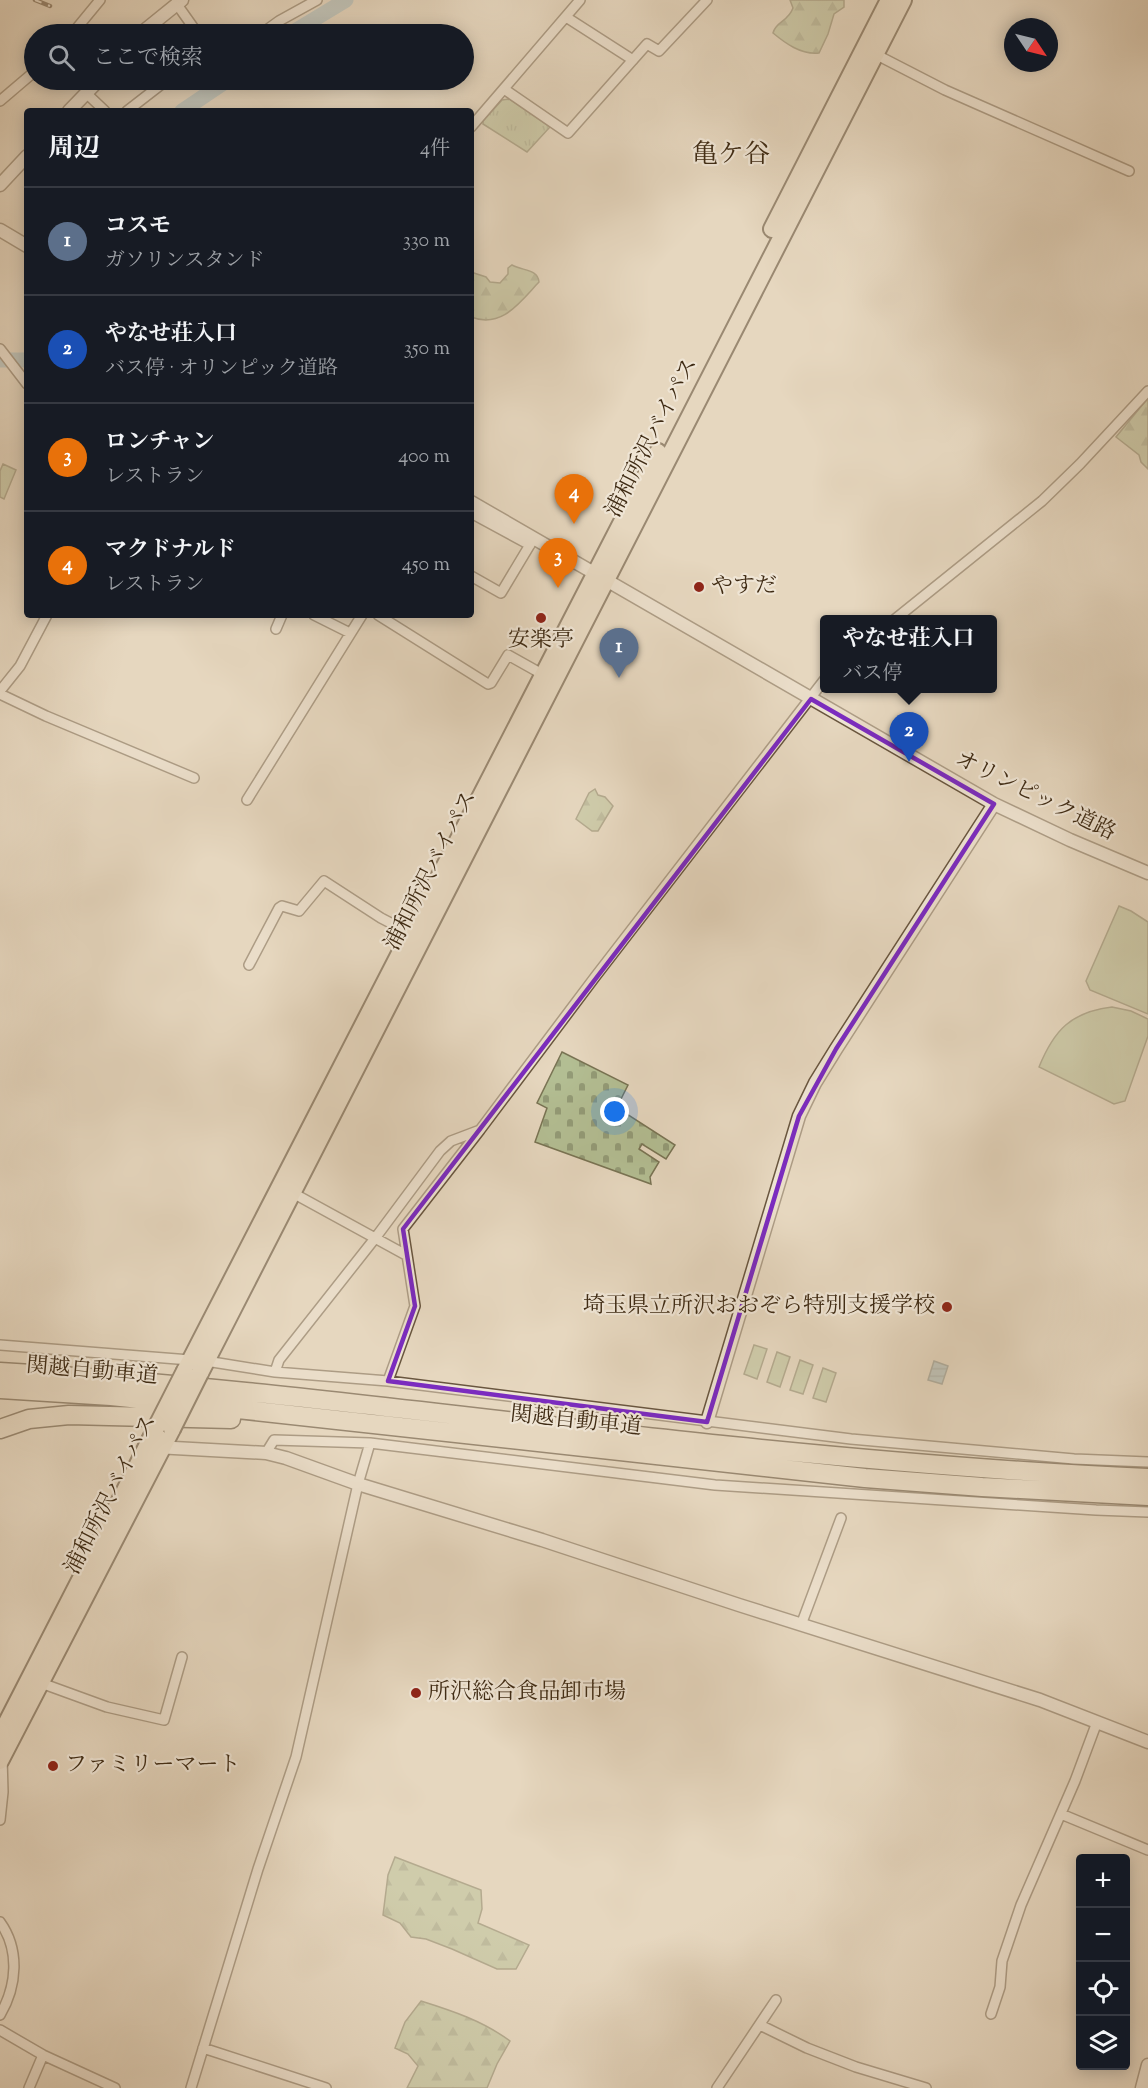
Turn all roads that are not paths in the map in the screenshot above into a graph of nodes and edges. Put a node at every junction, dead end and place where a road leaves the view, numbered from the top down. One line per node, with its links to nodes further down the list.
1 (100, 0): 9 (street)
2 (317, 0): 12 (street)
3 (580, 0): 8 (street)
4 (707, 0): 14 (street)
5 (889, 0): 36 (highway, 浦和所沢バイパス)
6 (903, 0): 13 (highway, 浦和所沢バイパス)
7 (179, 2): 10 (street); 11 (street)
8 (566, 17): 14 (street); 18 (street)
9 (80, 24)
10 (152, 24)
11 (192, 24)
12 (275, 24)
13 (875, 54): 26 (street); 36 (highway, 浦和所沢バイパス)
14 (633, 60): 18 (street)
15 (24, 81): 20 (street)
16 (89, 90): 19 (street)
17 (154, 90): 23 (street)
18 (504, 90): 24 (street)
19 (86, 93): 21 (street); 22 (street)
20 (0, 101)
21 (72, 108)
22 (102, 108)
23 (130, 108)
24 (474, 124)
25 (24, 159): 27 (street)
26 (1129, 171)
27 (0, 185)
28 (0, 230): 29 (street)
29 (24, 244)
30 (0, 349): 31 (street)
31 (24, 380)
32 (1148, 391): 38 (street)
33 (474, 504): 35 (street, オリンピック道路)
34 (474, 514): 35 (street)
35 (532, 541): 36 (street, オリンピック道路); 37 (street)
36 (600, 577): 46 (highway, 浦和所沢バイパス); 49 (street, オリンピック道路); 57 (highway, 浦和所沢バイパス)
37 (474, 578)
38 (900, 615)
39 (45, 618): 48 (street)
40 (281, 618): 44 (street)
41 (320, 618): 45 (street)
42 (360, 618): 45 (street)
43 (383, 618): 46 (street)
44 (276, 629)
45 (350, 633): 51 (street)
46 (542, 674): 54 (highway, 浦和所沢バイパス)
47 (820, 686): 49 (street)
48 (0, 692): 50 (street)
49 (811, 699): 52 (street, オリンピック道路); 56 (street)
50 (194, 778)
51 (247, 800)
52 (994, 804): 53 (street, オリンピック道路); 68 (street)
53 (1148, 873)
54 (410, 933): 55 (street); 61 (highway, 浦和所沢バイパス)
55 (249, 965)
56 (480, 1130): 58 (street); 59 (street)
57 (291, 1192): 58 (street); 61 (highway, 浦和所沢バイパス)
58 (376, 1237): 59 (street); 64 (street)
59 (406, 1256): 66 (street)
60 (0, 1345): 61 (street)
61 (195, 1366): 64 (street); 72 (highway, 浦和所沢バイパス, bridge)
62 (0, 1367): 65 (highway)
63 (0, 1372): 65 (highway, 関越自動車道)
64 (275, 1372): 66 (street)
65 (74, 1376): 75 (highway, 関越自動車道)
66 (388, 1381): 68 (street)
67 (0, 1389): 69 (highway, 関越自動車道)
68 (707, 1422): 74 (street)
69 (380, 1425): 70 (highway); 77 (highway, 関越自動車道)
70 (0, 1429)
71 (370, 1443): 73 (street); 76 (street); 78 (street)
72 (154, 1447): 73 (street); 82 (highway, 浦和所沢バイパス); 84 (highway, 浦和所沢バイパス)
73 (266, 1453): 76 (street)
74 (1148, 1462)
75 (1148, 1478)
76 (358, 1485): 80 (street); 96 (street)
77 (1148, 1496)
78 (1148, 1512)
79 (841, 1518): 80 (street)
80 (801, 1625): 83 (street)
81 (182, 1658): 82 (street)
82 (41, 1683): 86 (highway, 浦和所沢バイパス)
83 (1097, 1722): 85 (street); 87 (street)
84 (1, 1734)
85 (1148, 1742)
86 (1, 1759): 88 (street)
87 (1061, 1814): 89 (street); 92 (street)
88 (0, 1820)
89 (1148, 1850)
90 (0, 1922): 93 (street)
91 (776, 2000): 94 (street)
92 (991, 2014)
93 (0, 2015)
94 (760, 2025): 103 (street); 104 (street)
95 (0, 2030): 97 (street)
96 (203, 2048): 101 (street); 102 (street)
97 (43, 2055): 99 (street); 100 (street)
98 (1148, 2065): 105 (street)
99 (29, 2088)
100 (115, 2088)
101 (191, 2088)
102 (326, 2088)
103 (717, 2088)
104 (926, 2088)
105 (1142, 2088)

